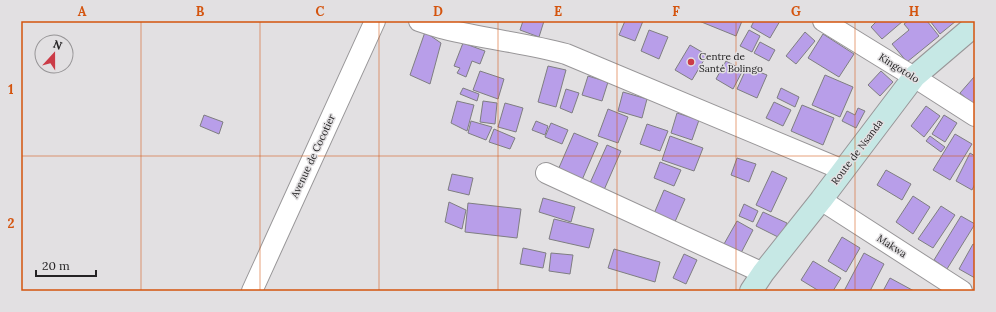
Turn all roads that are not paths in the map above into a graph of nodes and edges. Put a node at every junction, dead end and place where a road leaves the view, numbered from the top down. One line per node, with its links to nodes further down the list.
1 (375, 21): 11 (street, Avenue de Cocotier)
2 (419, 21): 7 (street)
3 (823, 21): 5 (street, Kingotolo)
4 (975, 25): 5 (street, Route de Nsanda)
5 (914, 77): 6 (street, Kingotolo); 7 (street, Route de Nsanda)
6 (975, 116)
7 (842, 170): 9 (street, Route de Nsanda)
8 (546, 173): 10 (street)
9 (821, 200): 10 (street, Route de Nsanda); 13 (street, Makwa)
10 (763, 273): 12 (street, Route de Nsanda)
11 (252, 291)
12 (751, 291)
13 (962, 291)

